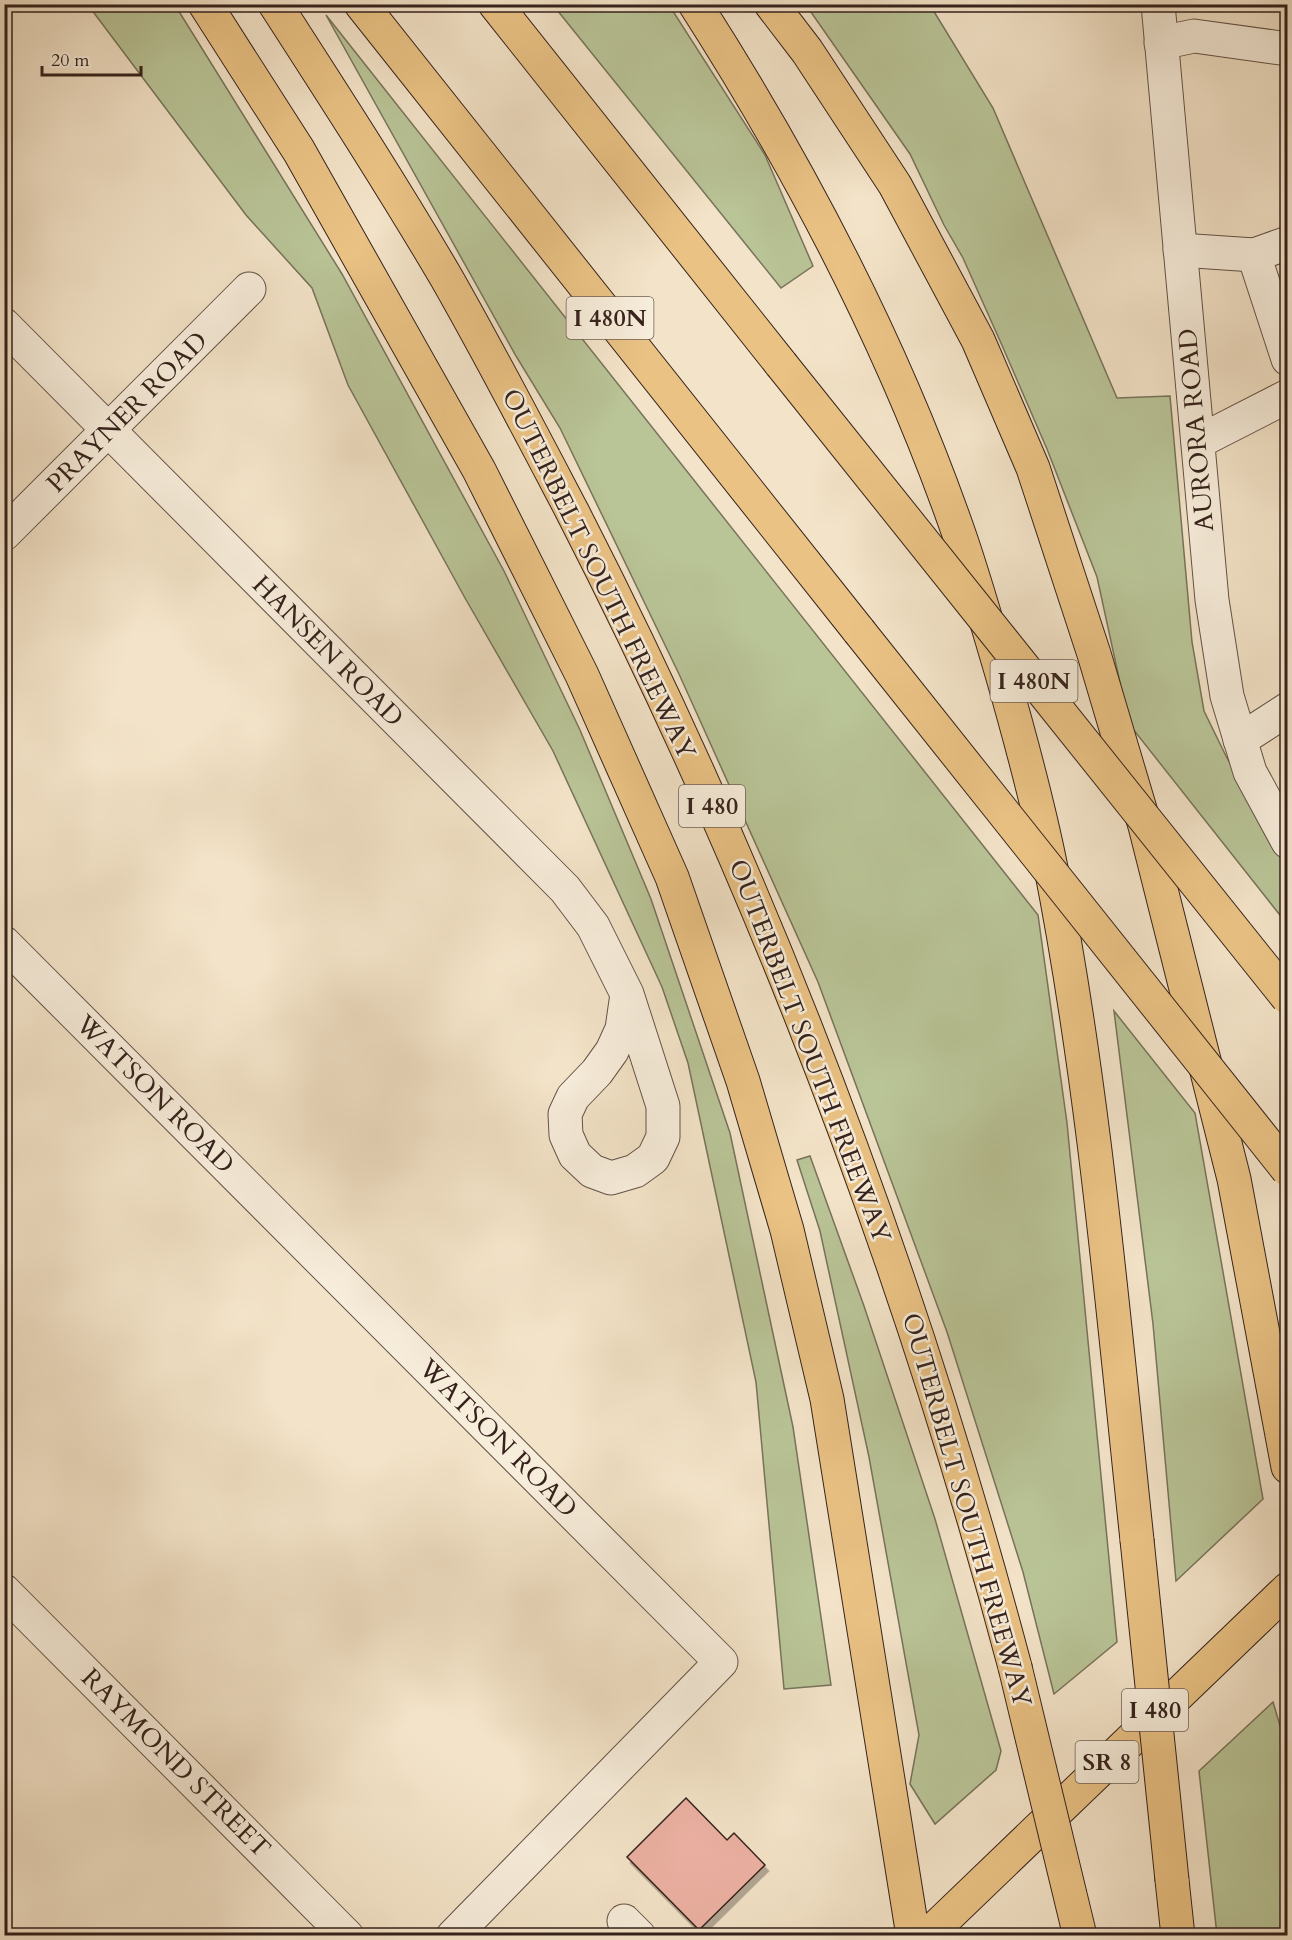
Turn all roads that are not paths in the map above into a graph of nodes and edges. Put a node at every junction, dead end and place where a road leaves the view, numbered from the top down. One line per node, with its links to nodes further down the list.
1 (206, 4): 32 (main road)
2 (275, 4): 34 (main road, OUTERBELT SOUTH FREEWAY / I 480, bridge)
3 (361, 4): 26 (main road, I 480N, bridge)
4 (495, 4): 25 (main road, I 480N, bridge)
5 (695, 4): 35 (main road, I 480, bridge)
6 (771, 4): 27 (main road)
7 (1158, 4): 8 (street, AURORA ROAD)
8 (1161, 43): 9 (street); 11 (street, AURORA ROAD)
9 (1287, 49)
10 (1287, 243): 12 (street)
11 (1180, 250): 12 (street); 18 (street, AURORA ROAD)
12 (1254, 255): 15 (street)
13 (249, 289): 17 (street, PRAYNER ROAD)
14 (4, 325): 17 (street, HANSEN ROAD)
15 (1287, 359)
16 (1287, 396): 18 (street)
17 (109, 430): 19 (street, PRAYNER ROAD); 24 (street, HANSEN ROAD)
18 (1197, 442): 21 (street, AURORA ROAD)
19 (4, 534)
20 (1287, 709): 21 (street)
21 (1240, 740): 22 (street, AURORA ROAD)
22 (1287, 842)
23 (4, 943): 31 (street, WATSON ROAD)
24 (627, 994): 24 (street, HANSEN ROAD)
25 (1287, 998)
26 (1287, 1170)
27 (1287, 1467)
28 (1287, 1589): 33 (main road, SR 8)
29 (4, 1591): 30 (street, RAYMOND STREET)
30 (347, 1935)
31 (453, 1935)
32 (913, 1935)
33 (927, 1935)
34 (1080, 1935)
35 (1178, 1935)

